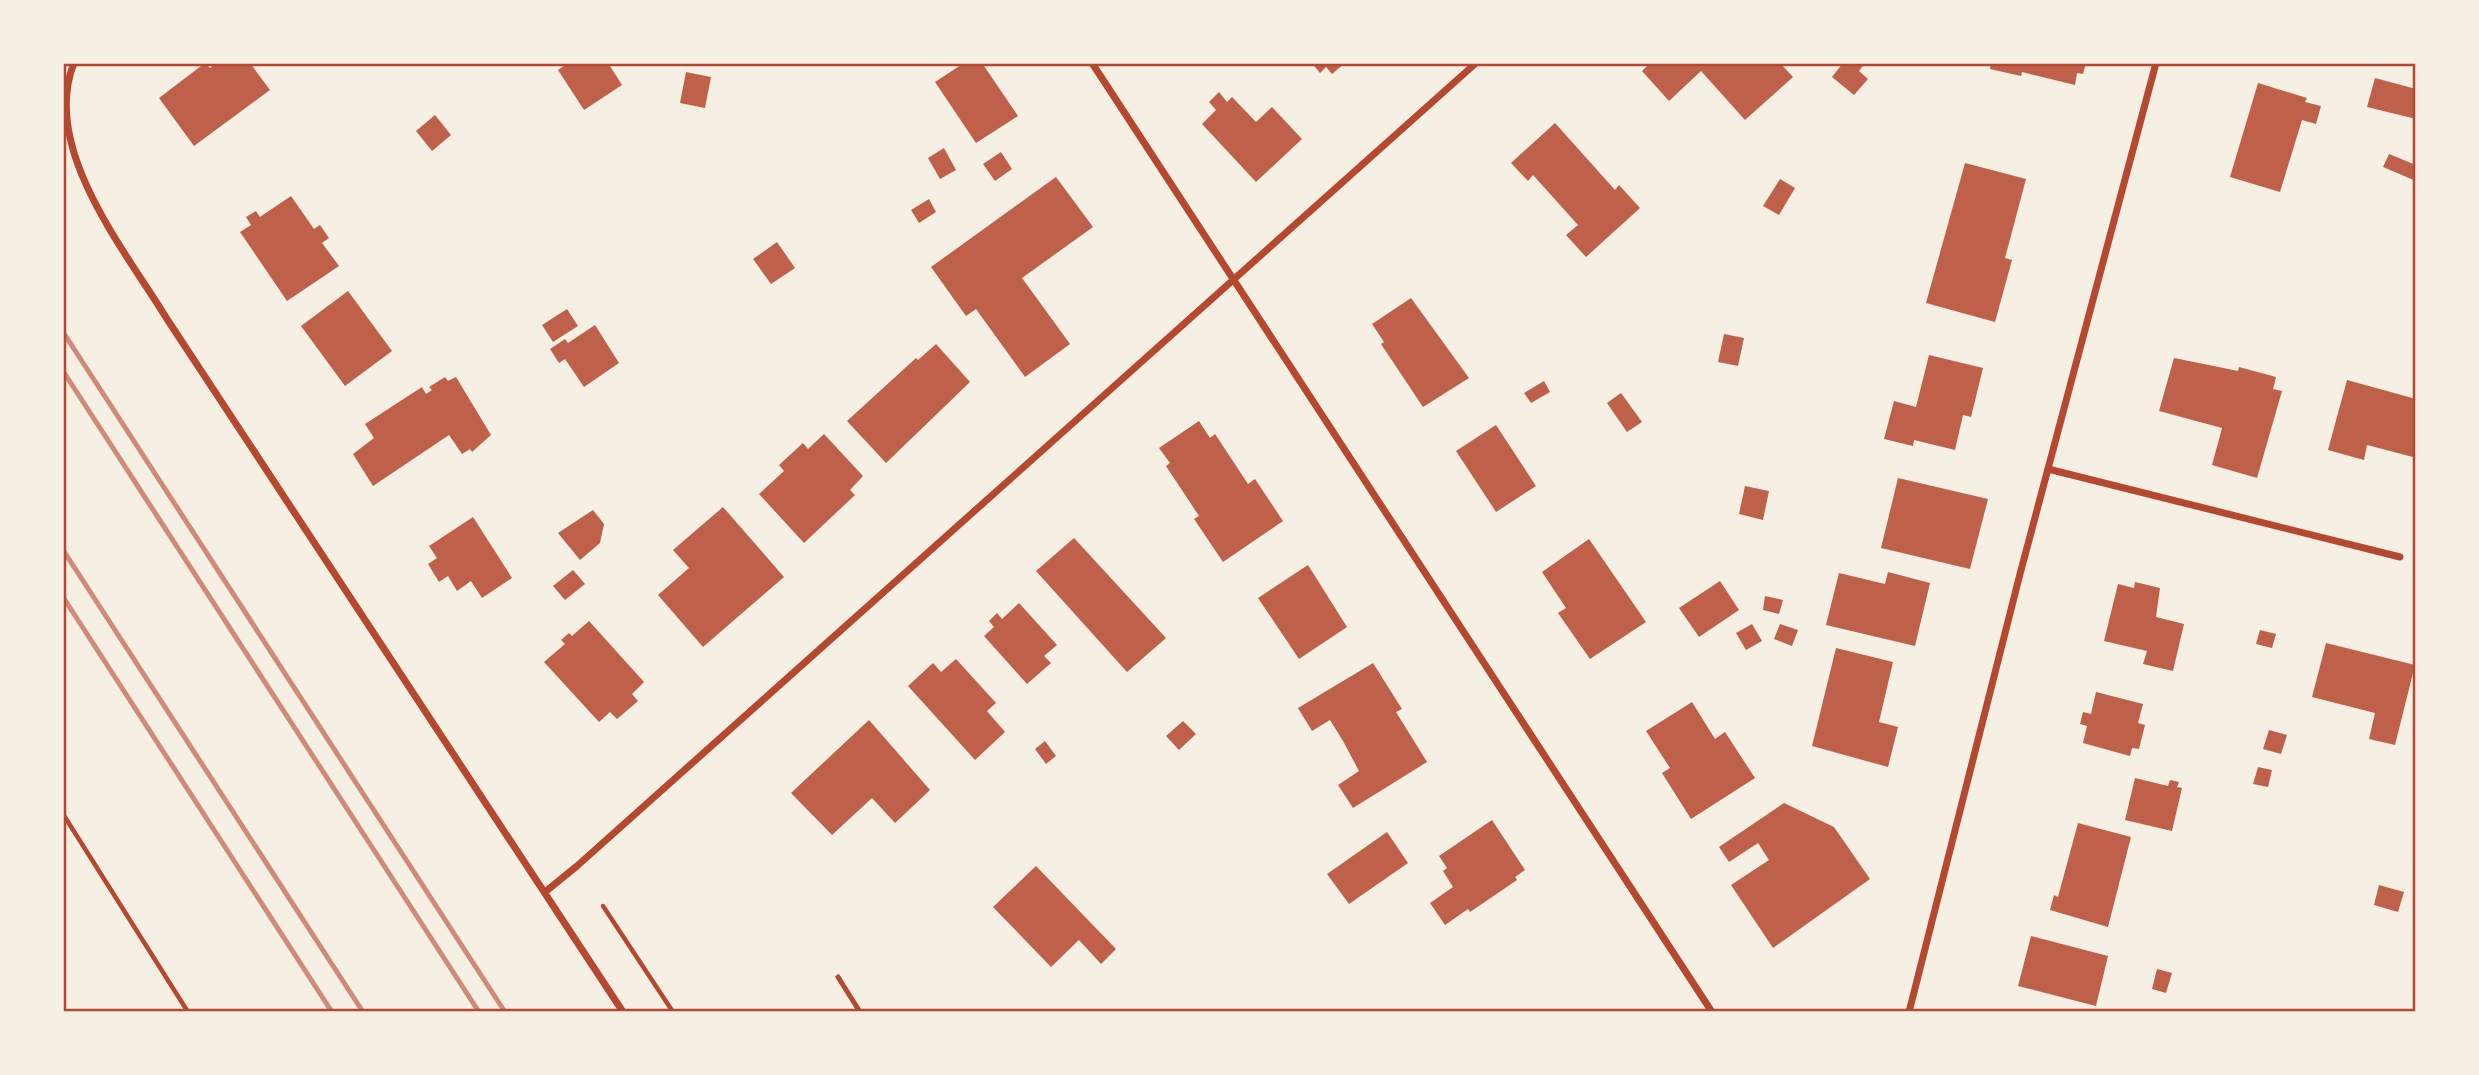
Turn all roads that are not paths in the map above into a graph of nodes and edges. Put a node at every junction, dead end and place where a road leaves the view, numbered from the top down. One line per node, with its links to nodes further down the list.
1 (74, 63): 8 (street)
2 (1092, 63): 5 (street)
3 (1476, 63): 5 (street)
4 (2156, 63): 6 (street)
5 (1233, 279): 8 (street); 12 (street)
6 (2048, 470): 7 (street); 13 (street)
7 (2400, 557)
8 (545, 892): 10 (street)
9 (838, 978): 11 (lane)
10 (623, 1012)
11 (860, 1012)
12 (1712, 1012)
13 (1909, 1012)

